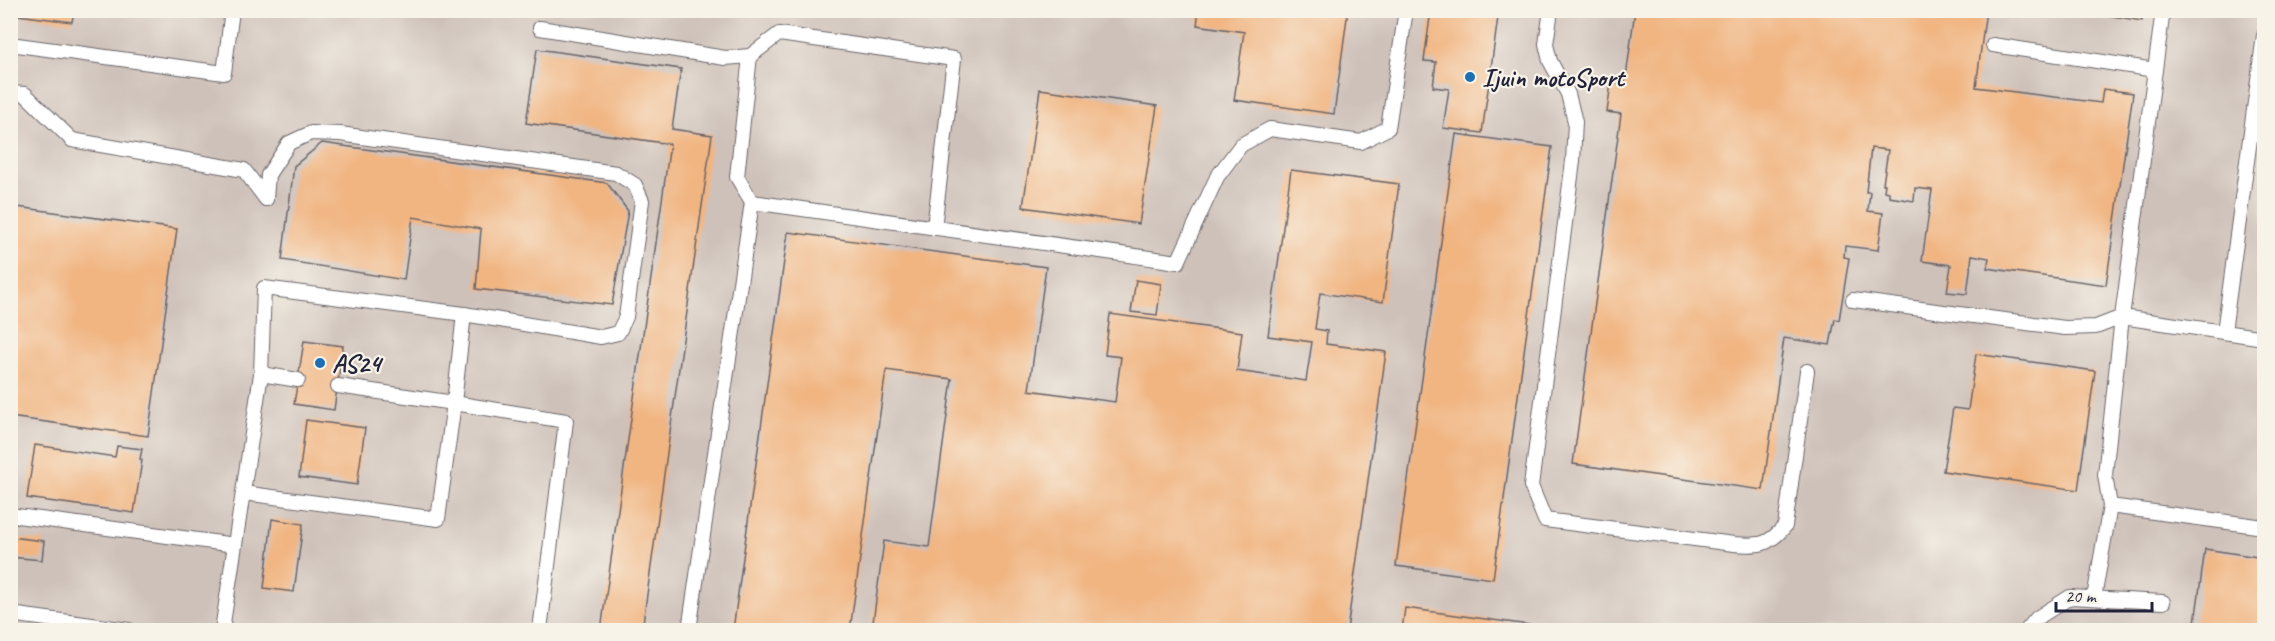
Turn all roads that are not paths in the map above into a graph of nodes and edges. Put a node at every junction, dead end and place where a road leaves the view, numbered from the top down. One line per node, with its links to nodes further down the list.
1 (232, 10): 7 (lane)
2 (1406, 10): 13 (lane)
3 (1551, 10): 19 (lane)
4 (2163, 10): 10 (lane)
5 (540, 28): 9 (lane)
6 (2265, 35): 17 (lane)
7 (10, 44)
8 (1993, 45): 10 (lane)
9 (750, 56): 12 (lane); 13 (lane)
10 (2155, 70): 16 (lane)
11 (10, 93): 15 (lane)
12 (752, 202): 13 (lane); 35 (lane)
13 (934, 228)
14 (1853, 300): 16 (lane)
15 (464, 314): 20 (lane); 23 (lane)
16 (2122, 317): 17 (lane); 25 (lane)
17 (2224, 332): 18 (lane)
18 (2265, 338)
19 (1807, 371)
20 (261, 374): 21 (lane); 24 (lane)
21 (298, 380)
22 (338, 386): 23 (lane)
23 (454, 403): 24 (lane); 34 (lane)
24 (243, 493): 28 (lane)
25 (2110, 507): 27 (lane); 29 (lane)
26 (10, 515): 28 (lane)
27 (2265, 527)
28 (235, 545): 33 (lane)
29 (2094, 598): 30 (lane); 36 (lane)
30 (2163, 602)
31 (10, 614): 32 (lane)
32 (129, 630)
33 (222, 630)
34 (540, 630)
35 (690, 630)
36 (2027, 630)

